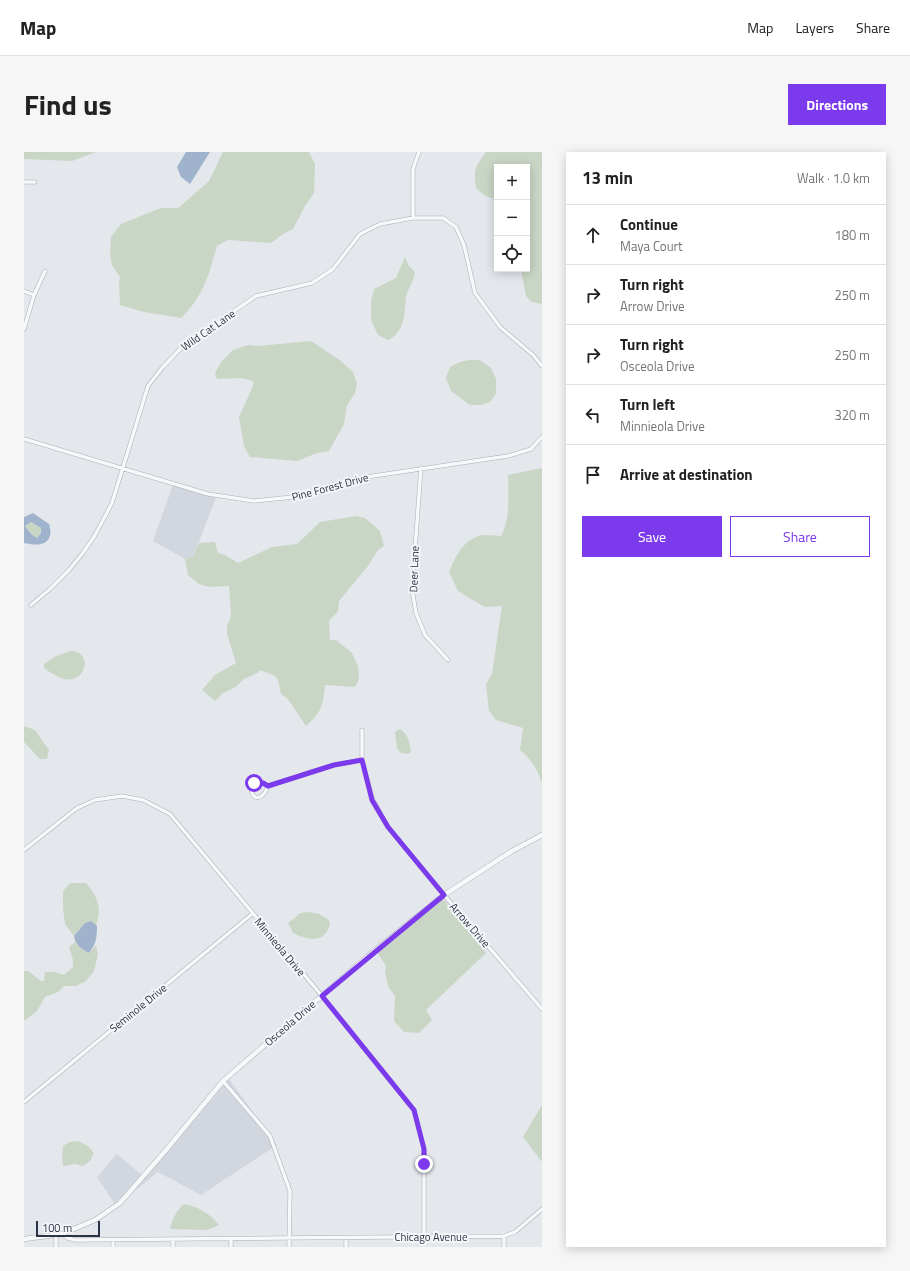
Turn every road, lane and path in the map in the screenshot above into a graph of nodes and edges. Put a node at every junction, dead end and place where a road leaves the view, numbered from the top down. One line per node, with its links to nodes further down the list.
1 (419, 152): 4 (street)
2 (24, 182): 3 (street)
3 (35, 182)
4 (413, 218): 9 (street); 13 (street, Wild Cat Lane)
5 (45, 271): 7 (street)
6 (24, 291): 7 (street)
7 (34, 295): 8 (street)
8 (24, 329)
9 (542, 366)
10 (542, 437): 12 (street, Pine Forest Drive)
11 (24, 439): 13 (street, Pine Forest Drive)
12 (421, 468): 13 (street, Pine Forest Drive); 15 (street, Deer Lane)
13 (121, 469): 14 (street, Wild Cat Lane)
14 (31, 605)
15 (448, 660)
16 (362, 730): 17 (street, Arrow Drive)
17 (362, 760): 18 (street); 21 (street, Arrow Drive)
18 (268, 786): 18 (street)
19 (542, 835): 21 (street, Osceola Drive)
20 (24, 850): 22 (street, Minnieola Drive)
21 (444, 895): 23 (street, Osceola Drive); 24 (street, Arrow Drive)
22 (252, 914): 23 (street, Minnieola Drive); 26 (street, Seminole Drive)
23 (322, 996): 25 (street, Osceola Drive); 31 (street, Minnieola Drive)
24 (542, 1008)
25 (223, 1081): 28 (street, Osceola Drive); 32 (street)
26 (24, 1102)
27 (542, 1209): 30 (street, Chicago Avenue)
28 (62, 1234): 29 (street, Chicago Avenue); 37 (street, Chicago Avenue)
29 (56, 1235): 34 (street, Chicago Avenue); 38 (street)
30 (504, 1236): 31 (street, Chicago Avenue); 44 (street)
31 (424, 1237): 33 (street, Chicago Avenue)
32 (289, 1238): 33 (street, Chicago Avenue); 36 (street, Chicago Avenue); 42 (street)
33 (346, 1238): 43 (street)
34 (24, 1239)
35 (172, 1239): 36 (street, Chicago Avenue); 37 (street, Chicago Avenue); 40 (street)
36 (231, 1239): 41 (street)
37 (113, 1240): 39 (street)
38 (56, 1247)
39 (113, 1247)
40 (172, 1247)
41 (231, 1247)
42 (289, 1247)
43 (346, 1247)
44 (504, 1247)

